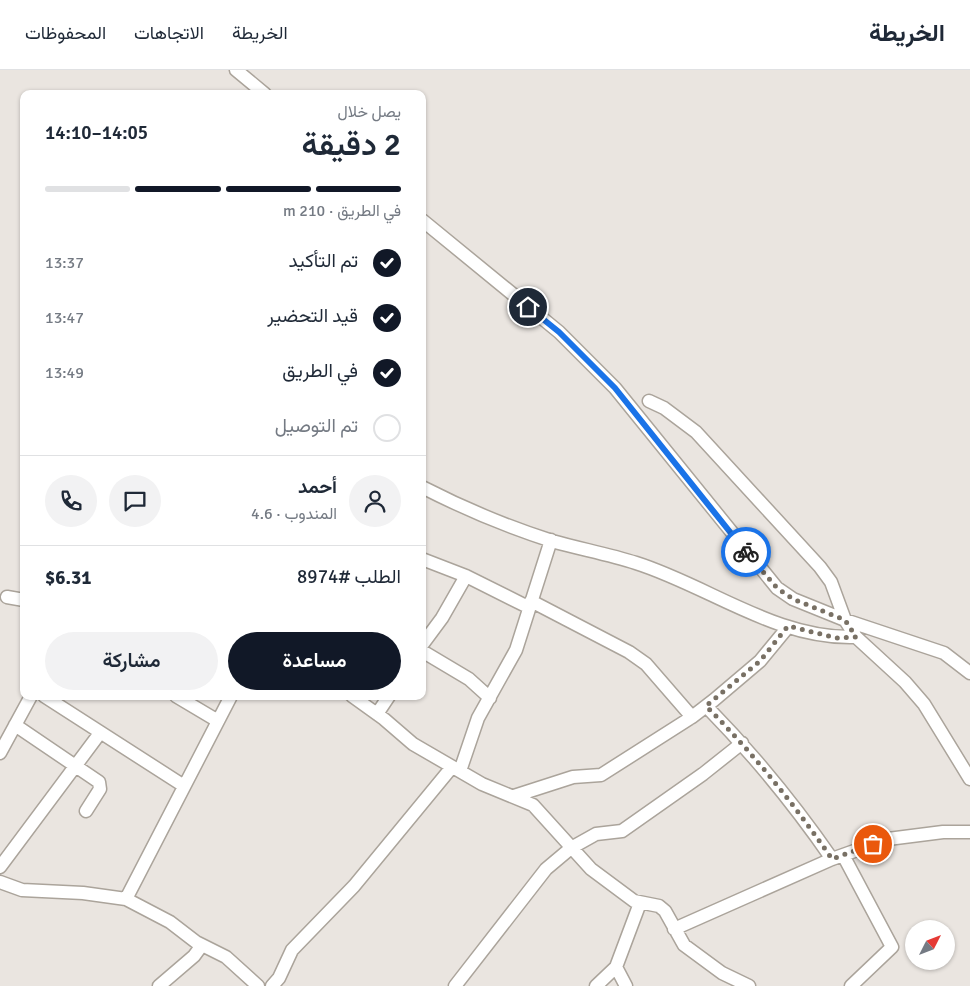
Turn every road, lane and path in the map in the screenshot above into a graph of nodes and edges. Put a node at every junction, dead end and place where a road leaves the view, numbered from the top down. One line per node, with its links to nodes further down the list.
1 (236, 70): 2 (street)
2 (260, 90)
3 (426, 223): 12 (street)
4 (648, 401): 12 (street)
5 (426, 489): 6 (street)
6 (551, 540): 11 (street); 13 (street)
7 (426, 561): 8 (street)
8 (466, 576): 11 (street); 15 (street)
9 (8, 597): 10 (street)
10 (20, 599)
11 (530, 604): 18 (street); 27 (street)
12 (845, 620): 14 (street); 17 (street)
13 (788, 626): 14 (street); 25 (street)
14 (856, 637): 35 (street)
15 (426, 639)
16 (426, 654): 18 (street)
17 (970, 672)
18 (490, 698): 34 (street)
19 (29, 700): 29 (street)
20 (50, 700): 30 (street)
21 (183, 700): 28 (street)
22 (229, 700): 28 (street)
23 (358, 700): 26 (street)
24 (386, 700): 26 (street)
25 (706, 706): 27 (street); 31 (street)
26 (377, 714): 34 (street)
27 (692, 716): 37 (street)
28 (218, 721): 36 (street)
29 (16, 725): 32 (street); 33 (street)
30 (100, 733): 33 (street); 36 (street)
31 (742, 743): 40 (street); 41 (street)
32 (0, 753)
33 (75, 765): 38 (street); 42 (street)
34 (456, 769): 37 (street); 51 (street)
35 (970, 779)
36 (184, 786): 44 (street)
37 (514, 796): 40 (street)
38 (86, 812)
39 (970, 832): 41 (street)
40 (570, 848): 45 (street); 52 (street)
41 (837, 857): 46 (street); 56 (street)
42 (0, 867)
43 (0, 882): 44 (street)
44 (126, 899): 47 (street)
45 (640, 903): 46 (street); 48 (street)
46 (674, 929): 55 (street)
47 (202, 945): 49 (street); 50 (street)
48 (616, 967): 53 (street); 54 (street)
49 (159, 986)
50 (258, 986)
51 (272, 986)
52 (456, 986)
53 (596, 986)
54 (626, 986)
55 (749, 986)
56 (851, 986)

